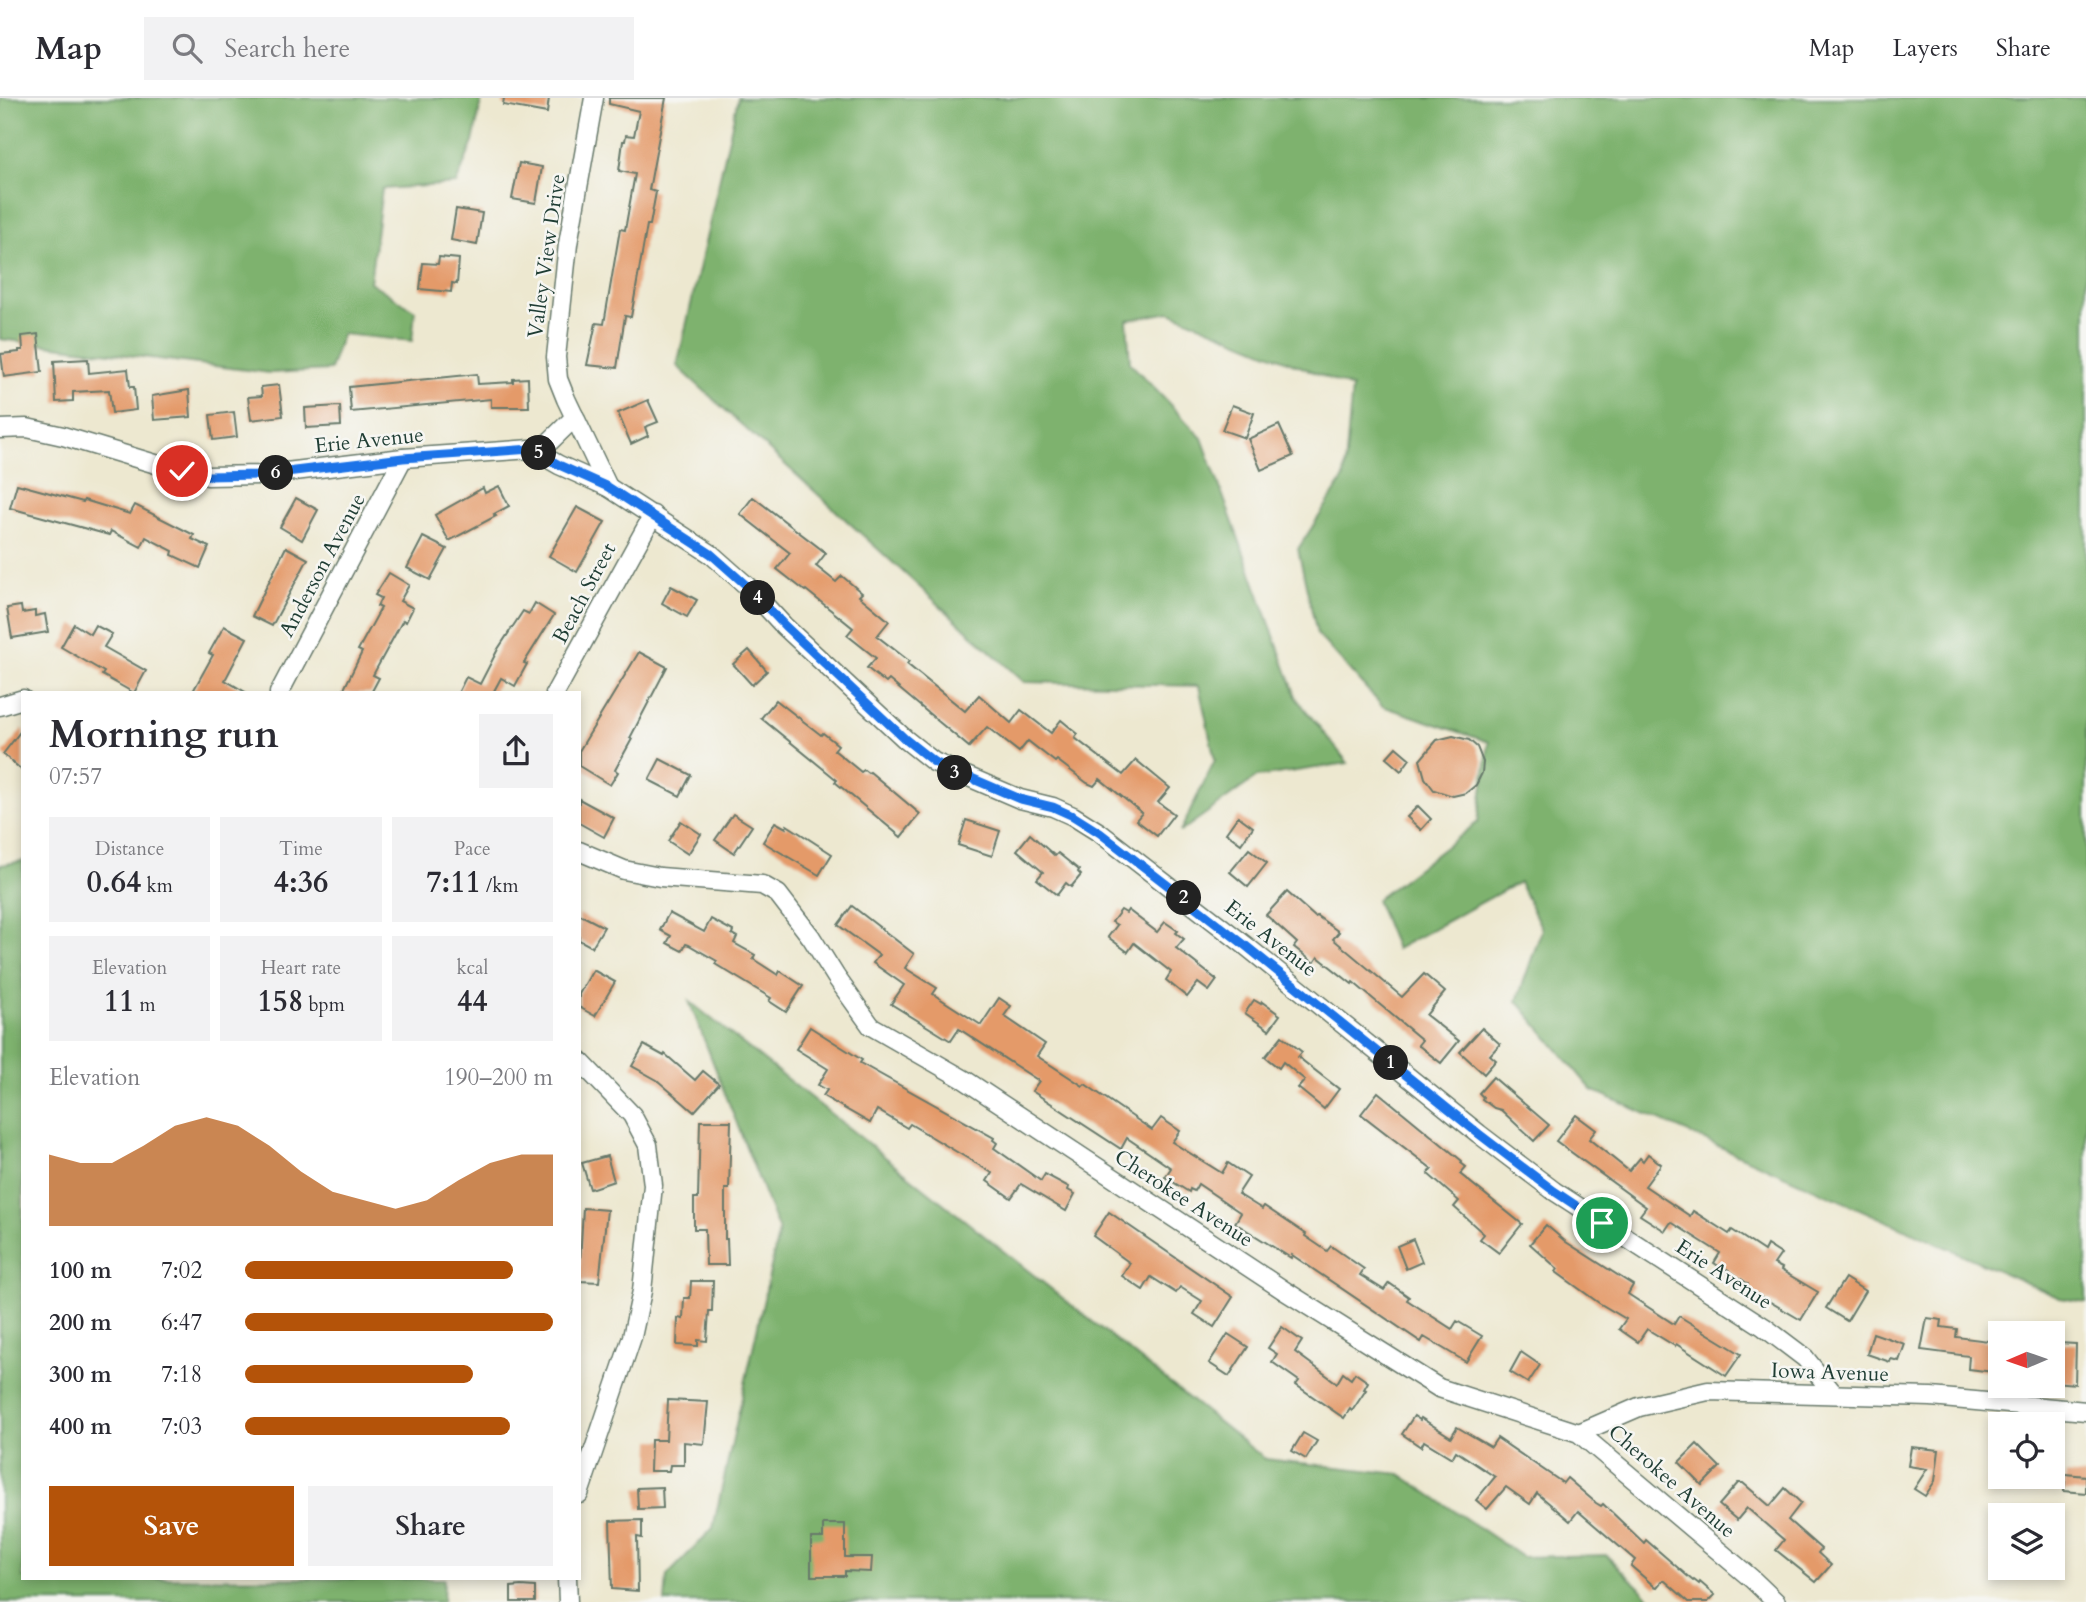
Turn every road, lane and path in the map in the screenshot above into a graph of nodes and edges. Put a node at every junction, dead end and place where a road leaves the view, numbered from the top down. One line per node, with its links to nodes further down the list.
1 (594, 98): 2 (street, Valley View Drive)
2 (575, 416): 4 (street); 6 (street)
3 (0, 429): 5 (street, Erie Avenue)
4 (538, 453): 5 (street, Erie Avenue); 6 (street, Erie Avenue)
5 (403, 458): 8 (street, Anderson Avenue)
6 (608, 487): 7 (street, Erie Avenue)
7 (653, 515): 9 (street, Beach Street); 14 (street, Erie Avenue)
8 (280, 691)
9 (556, 691)
10 (21, 700): 11 (street)
11 (0, 706)
12 (581, 852): 16 (street, Cherokee Avenue)
13 (581, 1062): 17 (street)
14 (1833, 1393): 15 (street, Iowa Avenue); 16 (street, Iowa Avenue)
15 (2086, 1411)
16 (1579, 1433): 20 (street, Cherokee Avenue)
17 (581, 1488)
18 (567, 1580): 19 (street)
19 (568, 1602)
20 (1776, 1602)

